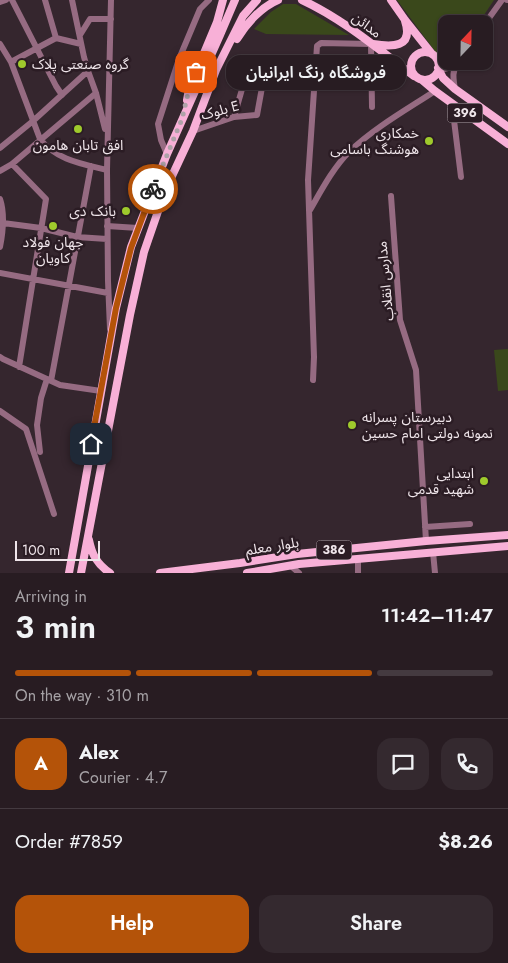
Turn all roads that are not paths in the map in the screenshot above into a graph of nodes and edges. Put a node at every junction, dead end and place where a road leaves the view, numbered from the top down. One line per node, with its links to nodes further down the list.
1 (6, 0): 14 (street)
2 (12, 0): 23 (street)
3 (45, 0): 19 (street)
4 (72, 0): 18 (street)
5 (110, 0): 16 (street)
6 (209, 0): 50 (street)
7 (223, 0): 42 (main road)
8 (235, 0): 42 (main road)
9 (256, 0): 27 (main road)
10 (278, 0): 27 (main road)
11 (302, 0): 22 (main road, مدائن)
12 (391, 0): 17 (main road)
13 (502, 0): 15 (street)
14 (0, 2)
15 (492, 15)
16 (111, 19): 18 (street); 47 (street)
17 (405, 20): 22 (main road); 24 (main road)
18 (80, 35): 21 (street)
19 (56, 38): 21 (street); 23 (street)
20 (0, 44): 25 (street)
21 (81, 44): 30 (street)
22 (371, 44): 32 (street); 33 (main road, مدائن); 58 (street)
23 (37, 49): 25 (street); 38 (street)
24 (433, 56): 26 (main road); 33 (main road)
25 (11, 62): 43 (street)
26 (438, 68): 34 (main road)
27 (216, 70): 45 (main road)
28 (439, 70): 35 (main road, 396)
29 (455, 70): 35 (street)
30 (88, 71): 37 (street); 38 (street)
31 (331, 74): 32 (street)
32 (372, 76): 40 (street)
33 (414, 76): 34 (main road)
34 (422, 80): 36 (main road, 396)
35 (455, 89): 44 (main road, 396)
36 (435, 91): 39 (main road, 396); 58 (street)
37 (96, 93): 46 (street); 47 (street)
38 (62, 95): 43 (street)
39 (452, 104): 48 (main road, 396); 55 (street)
40 (372, 107)
41 (234, 117): 41 (street, بلوک E); 45 (street, بلوک E)
42 (182, 119): 50 (main road)
43 (33, 121): 46 (street); 49 (street)
44 (508, 127)
45 (193, 131): 75 (main road)
46 (40, 139): 51 (street); 52 (street)
47 (108, 140): 53 (street)
48 (508, 144)
49 (0, 148)
50 (167, 154): 62 (main road)
51 (12, 164): 54 (street); 61 (street)
52 (91, 166): 53 (street); 63 (street)
53 (107, 170): 60 (street)
54 (0, 171)
55 (461, 177)
56 (391, 196): 85 (street, مدارس انقلاب)
57 (0, 199): 59 (street)
58 (310, 211): 76 (street)
59 (3, 223): 61 (street); 65 (street)
60 (107, 226): 62 (street); 64 (street)
61 (41, 228): 63 (street); 67 (street)
62 (138, 228): 70 (main road)
63 (77, 237): 64 (street); 68 (street)
64 (108, 239): 69 (street)
65 (0, 247)
66 (0, 273): 67 (street)
67 (32, 279): 68 (street); 72 (street)
68 (68, 285): 69 (street); 74 (street)
69 (108, 293): 70 (street)
70 (110, 340): 73 (main road)
71 (0, 357): 72 (street)
72 (19, 367): 74 (street)
73 (103, 377): 75 (main road); 77 (main road)
74 (49, 380): 77 (street); 82 (street)
75 (118, 380): 78 (main road)
76 (313, 380)
77 (100, 392): 78 (main road); 79 (main road)
78 (116, 393): 80 (main road)
79 (98, 405): 80 (main road); 93 (main road)
80 (113, 408): 86 (main road)
81 (0, 411): 83 (street)
82 (40, 452)
83 (54, 514)
84 (470, 524): 85 (street)
85 (425, 527): 88 (street, مدارس انقلاب)
86 (88, 533): 94 (main road); 95 (main road)
87 (508, 534): 88 (main road, بلوار معلم / 386)
88 (426, 541): 96 (main road, بلوار معلم / 386)
89 (508, 546): 90 (main road, بلوار معلم / 386)
90 (434, 552): 91 (main road, بلوار معلم / 386); 100 (street)
91 (358, 560): 92 (main road, بلوار معلم / 386); 99 (street)
92 (291, 566): 97 (main road, بلوار معلم / 386); 98 (street)
93 (68, 573)
94 (81, 573)
95 (110, 573)
96 (160, 573)
97 (247, 573)
98 (299, 573)
99 (358, 573)
100 (434, 573)

